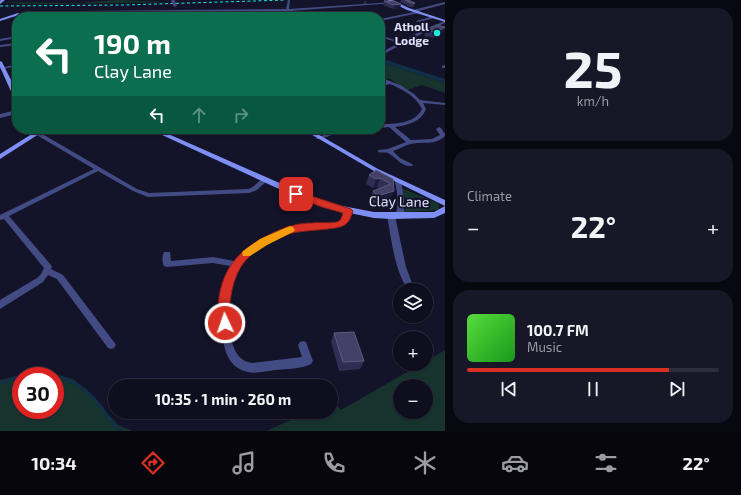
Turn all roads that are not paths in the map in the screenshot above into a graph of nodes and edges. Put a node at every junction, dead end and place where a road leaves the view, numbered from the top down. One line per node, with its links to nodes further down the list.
1 (3, 0): 7 (street)
2 (173, 0): 14 (street, bridge)
3 (389, 0): 6 (street)
4 (289, 1): 11 (street)
5 (365, 2): 6 (street); 10 (street)
6 (394, 2): 16 (street)
7 (0, 3)
8 (445, 3): 16 (street)
9 (302, 4): 10 (street)
10 (307, 9): 11 (street)
11 (286, 10): 12 (street)
12 (224, 11): 15 (street)
13 (80, 12): 14 (street)
14 (181, 12): 15 (street)
15 (185, 12)
16 (416, 12): 20 (street); 22 (street)
17 (2, 13): 18 (street)
18 (12, 14)
19 (12, 16): 21 (street)
20 (434, 18): 23 (street); 24 (street)
21 (1, 19)
22 (385, 19)
23 (418, 20)
24 (445, 22): 28 (street)
25 (385, 38): 28 (street)
26 (12, 39): 27 (street)
27 (0, 40)
28 (401, 43): 31 (street)
29 (12, 45): 30 (street)
30 (0, 46)
31 (385, 52)
32 (0, 62): 34 (street)
33 (12, 66): 34 (street)
34 (3, 68): 38 (street)
35 (385, 80): 36 (street)
36 (390, 82): 37 (street); 39 (street)
37 (385, 84)
38 (12, 87)
39 (420, 101): 40 (street); 44 (street)
40 (445, 104)
41 (12, 113): 42 (street)
42 (0, 116)
43 (385, 126): 44 (street)
44 (391, 126): 52 (street)
45 (442, 131): 52 (street)
46 (30, 134): 55 (street)
47 (39, 134): 57 (street)
48 (163, 134): 58 (street, Clay Lane)
49 (313, 134): 51 (street)
50 (330, 134): 51 (street)
51 (319, 138): 59 (street)
52 (410, 142): 54 (street)
53 (380, 151): 54 (street)
54 (389, 151): 56 (street)
55 (0, 156)
56 (410, 165)
57 (98, 169): 58 (street); 65 (street)
58 (265, 180): 62 (street, Clay Lane)
59 (398, 181): 60 (street); 64 (street)
60 (445, 204)
61 (445, 209): 64 (street, Clay Lane)
62 (348, 211): 63 (street, Clay Lane); 67 (street)
63 (391, 216): 64 (street, Clay Lane); 69 (street)
64 (400, 216)
65 (3, 217): 68 (street)
66 (167, 254): 67 (street)
67 (236, 264): 72 (street)
68 (47, 270): 70 (street); 71 (street)
69 (408, 283)
70 (0, 304)
71 (111, 344)
72 (303, 345)

